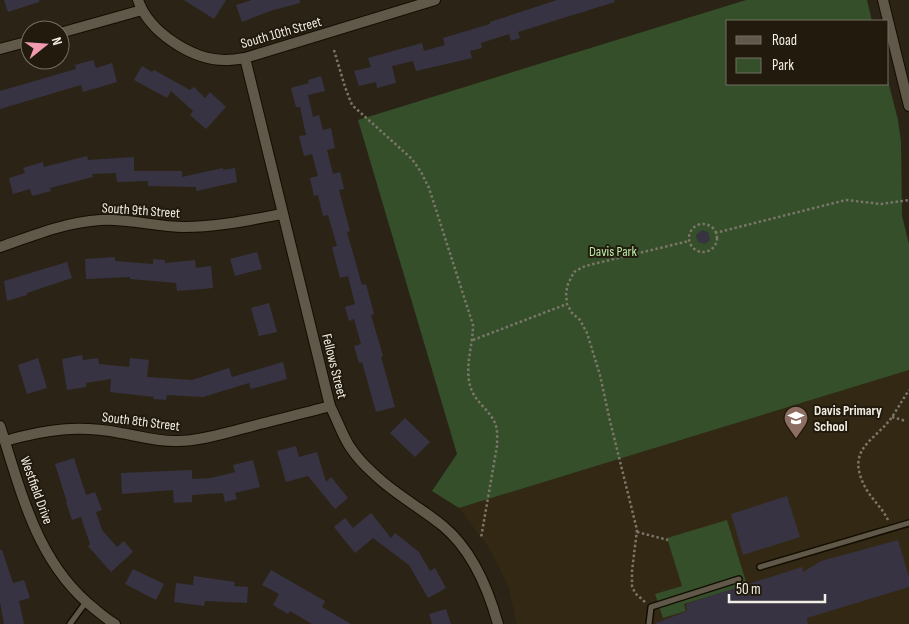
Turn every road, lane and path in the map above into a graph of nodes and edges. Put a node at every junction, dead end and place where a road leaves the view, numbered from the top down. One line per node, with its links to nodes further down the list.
1 (436, 0): 10 (street, South 10th Street)
2 (883, 0): 4 (street)
3 (140, 5): 6 (street, South 10th Street); 10 (street, South 10th Street)
4 (888, 20)
5 (889, 24): 11 (street)
6 (70, 29)
7 (20, 44): 8 (street)
8 (0, 49)
9 (334, 50): 18 (path)
10 (245, 58): 13 (street, Fellows Street)
11 (909, 106)
12 (909, 200): 14 (path)
13 (282, 214): 16 (street, South 9th Street); 20 (street, Fellows Street)
14 (716, 233): 15 (path); 15 (path)
15 (689, 241): 17 (path)
16 (0, 247)
17 (567, 304): 18 (path); 27 (path)
18 (472, 340): 28 (path)
19 (909, 390): 21 (path)
20 (330, 406): 24 (street, South 8th Street); 36 (street, Fellows Street)
21 (892, 417): 22 (path); 26 (path)
22 (906, 421)
23 (0, 426): 24 (street, Westfield Drive)
24 (5, 441): 32 (street, Westfield Drive)
25 (909, 523): 26 (lane)
26 (892, 528): 30 (lane)
27 (637, 532): 29 (path); 33 (path)
28 (481, 538)
29 (668, 540)
30 (760, 567)
31 (738, 579): 33 (lane)
32 (86, 602): 34 (lane); 35 (street, Westfield Drive)
33 (651, 607): 37 (lane)
34 (70, 624)
35 (113, 624)
36 (498, 624)
37 (649, 624)

